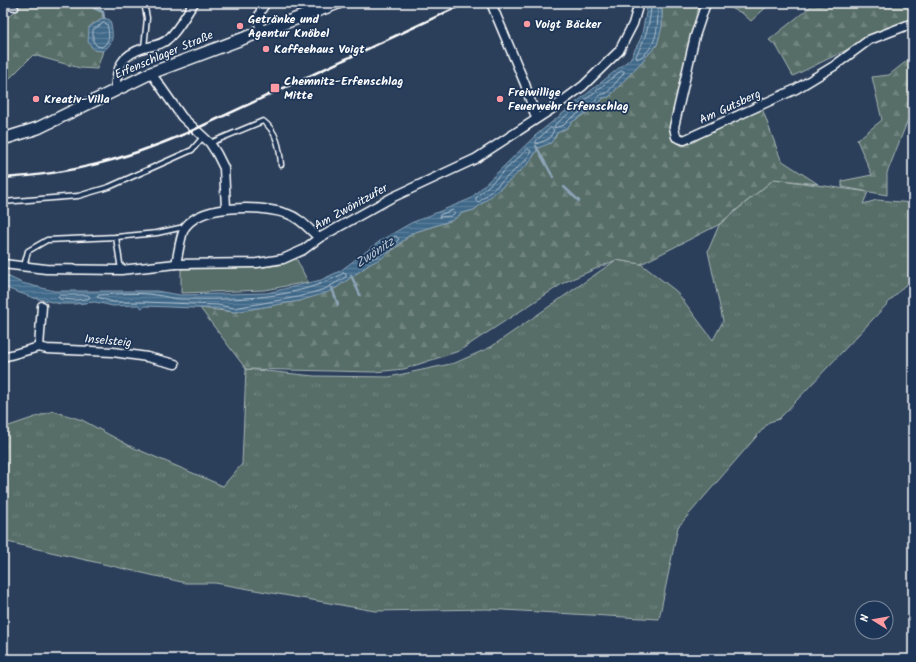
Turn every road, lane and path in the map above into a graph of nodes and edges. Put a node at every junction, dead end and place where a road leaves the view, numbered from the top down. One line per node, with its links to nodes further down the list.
1 (144, 3): 12 (lane)
2 (194, 3): 12 (street)
3 (266, 3): 11 (street)
4 (338, 3): 11 (main road, Erfenschlager Straße)
5 (491, 3): 15 (street)
6 (639, 3): 15 (street, Am Zwönitzufer)
7 (706, 3): 10 (street, Am Gutsberg)
8 (3, 6): 9 (lane)
9 (16, 8)
10 (913, 23)
11 (260, 30): 13 (main road, Erfenschlager Straße)
12 (144, 48): 14 (street)
13 (151, 72): 14 (main road, Erfenschlager Straße); 16 (street)
14 (115, 89): 17 (main road, Erfenschlager Straße)
15 (536, 118): 24 (street, Am Zwönitzufer)
16 (203, 137): 18 (street); 20 (lane)
17 (3, 139)
18 (210, 143): 19 (lane); 21 (street)
19 (281, 165)
20 (3, 202)
21 (226, 208): 22 (street); 24 (street)
22 (184, 227): 23 (lane); 26 (street)
23 (116, 237): 27 (lane); 28 (lane)
24 (319, 238): 26 (street, Am Zwönitzufer)
25 (3, 264): 27 (street, Am Zwönitzufer)
26 (176, 264): 28 (street, Am Zwönitzufer)
27 (24, 267): 28 (street, Am Zwönitzufer)
28 (121, 270)
29 (42, 306): 30 (street)
30 (39, 347): 31 (street, Inselsteig); 32 (street, Inselsteig)
31 (3, 355)
32 (175, 364)

